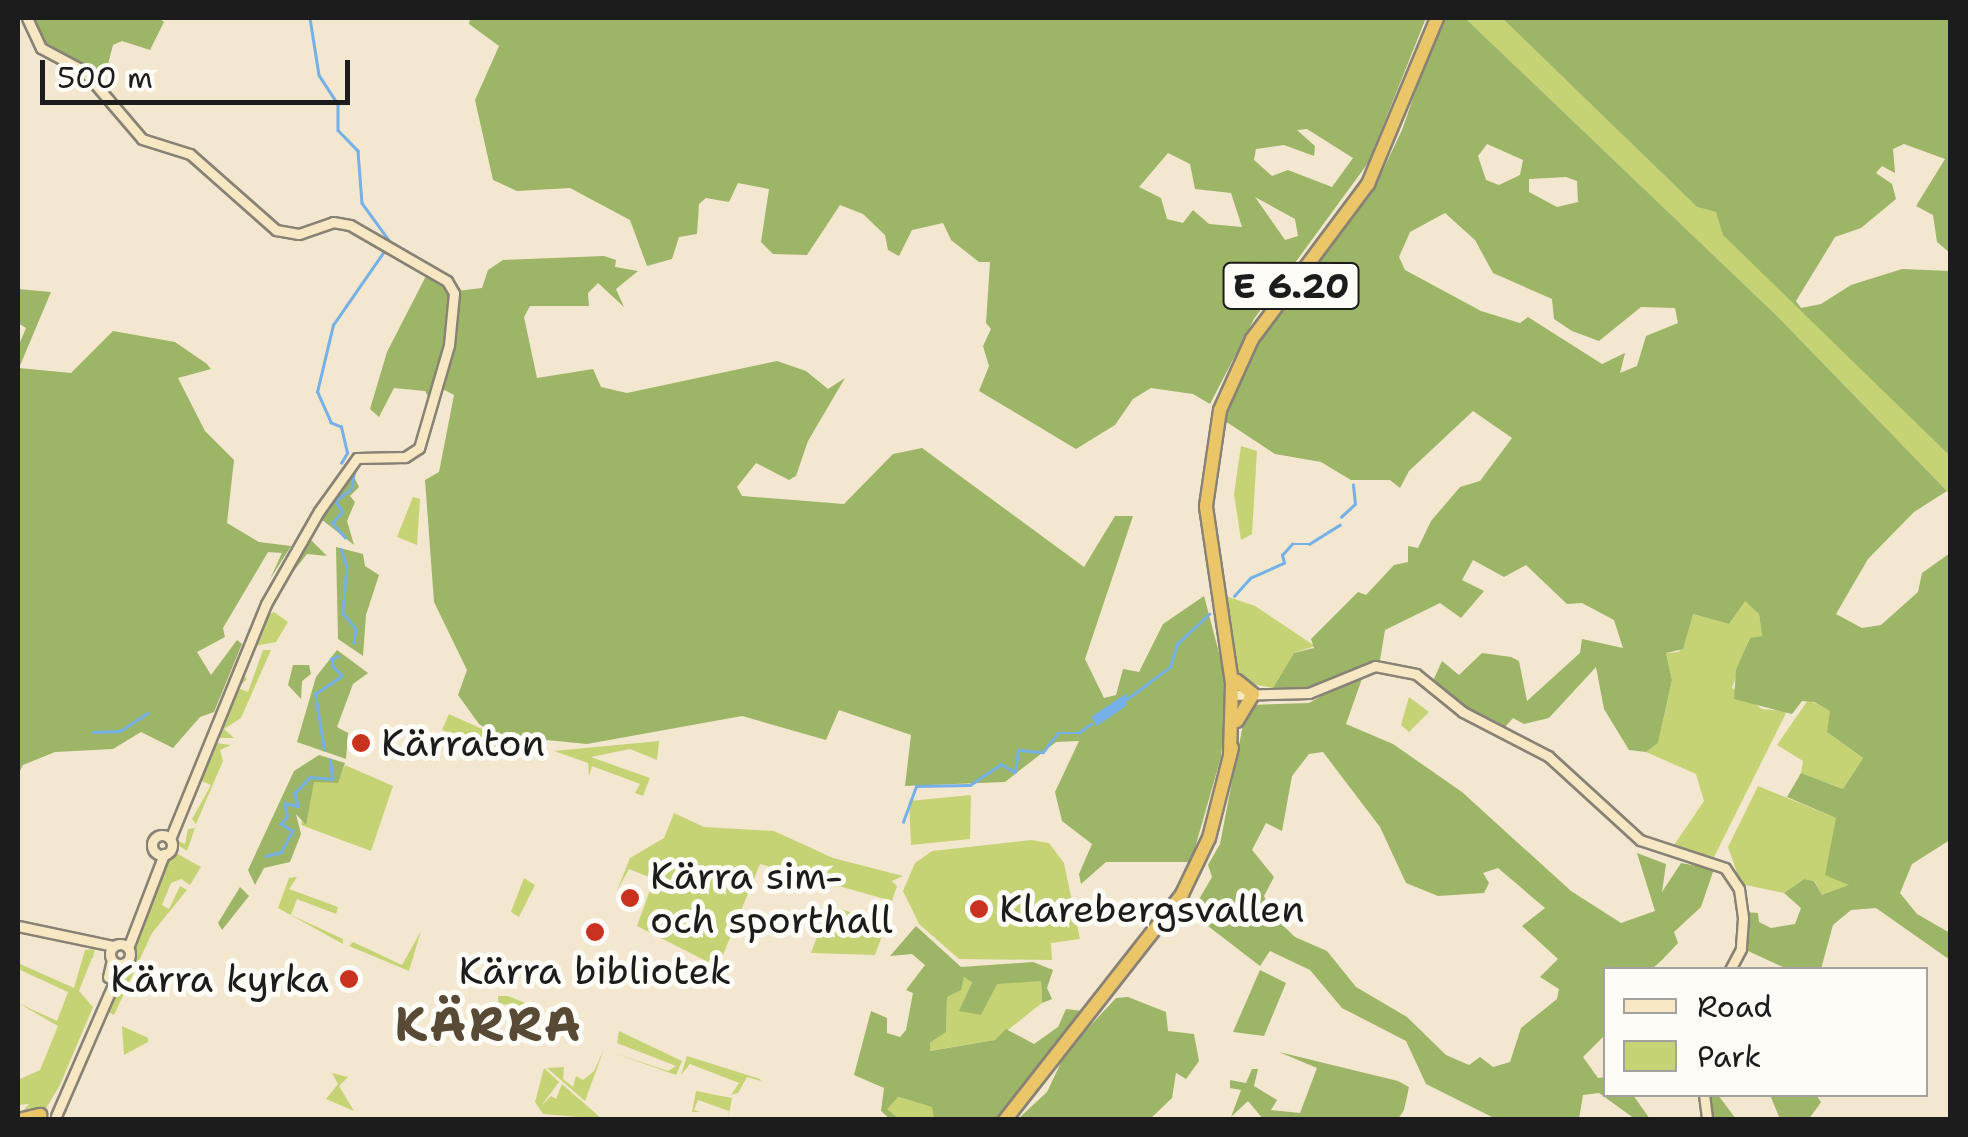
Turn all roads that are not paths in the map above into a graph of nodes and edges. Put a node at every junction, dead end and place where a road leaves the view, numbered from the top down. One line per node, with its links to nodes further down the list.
1 (27, 18): 5 (street)
2 (1437, 18): 3 (highway, E 6.20)
3 (1240, 691): 4 (highway, E 6.20); 4 (highway, E 6.20); 9 (street)
4 (1230, 755): 12 (highway, E 6.20)
5 (165, 838): 6 (street); 6 (street)
6 (159, 852): 8 (street)
7 (18, 926): 8 (street)
8 (117, 953): 10 (street)
9 (1732, 967)
10 (48, 1116): 11 (highway)
11 (18, 1120)
12 (1008, 1120)

